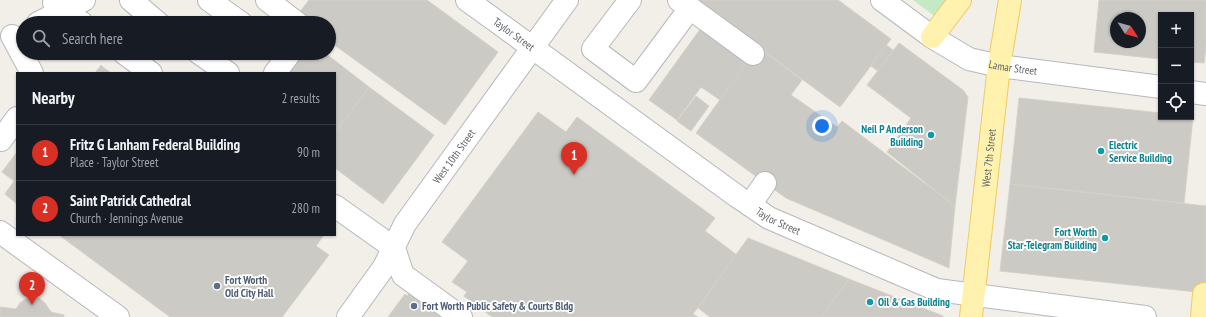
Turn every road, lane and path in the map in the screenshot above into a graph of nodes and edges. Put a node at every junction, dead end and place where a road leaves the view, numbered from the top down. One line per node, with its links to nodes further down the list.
1 (84, 0): 11 (street)
2 (131, 0): 15 (street)
3 (209, 0): 16 (street)
4 (267, 0): 17 (street)
5 (467, 0): 19 (street, Taylor Street)
6 (567, 0): 19 (street, West 10th Street)
7 (630, 0): 24 (street)
8 (882, 0): 18 (street, Lamar Street)
9 (960, 0): 18 (main road)
10 (1010, 0): 25 (main road, West 7th Street)
11 (58, 5): 13 (street); 14 (street)
12 (681, 10): 20 (street); 24 (street)
13 (46, 16)
14 (73, 16)
15 (150, 16)
16 (231, 16)
17 (289, 16)
18 (932, 37): 25 (street, Lamar Street)
19 (532, 48): 31 (street, Taylor Street); 39 (street, West 10th Street)
20 (753, 54)
21 (25, 60): 26 (street)
22 (134, 60): 27 (street)
23 (209, 60): 28 (street)
24 (616, 66): 31 (street)
25 (999, 66): 29 (street, Lamar Street); 41 (main road, West 7th Street)
26 (31, 72)
27 (151, 72)
28 (227, 72)
29 (1158, 88)
30 (1194, 92): 32 (street)
31 (596, 93): 36 (street, Taylor Street)
32 (1206, 94)
33 (16, 119): 34 (street)
34 (0, 140)
35 (765, 183): 36 (street)
36 (750, 205): 41 (street, Taylor Street)
37 (336, 207): 39 (street)
38 (0, 232): 42 (street)
39 (394, 248): 43 (street, West 10th Street); 44 (street)
40 (1204, 294): 47 (main road)
41 (974, 295): 45 (main road, West 7th Street); 46 (street, Taylor Street)
42 (118, 317)
43 (348, 317)
44 (461, 317)
45 (971, 317)
46 (1145, 317)
47 (1202, 317)

